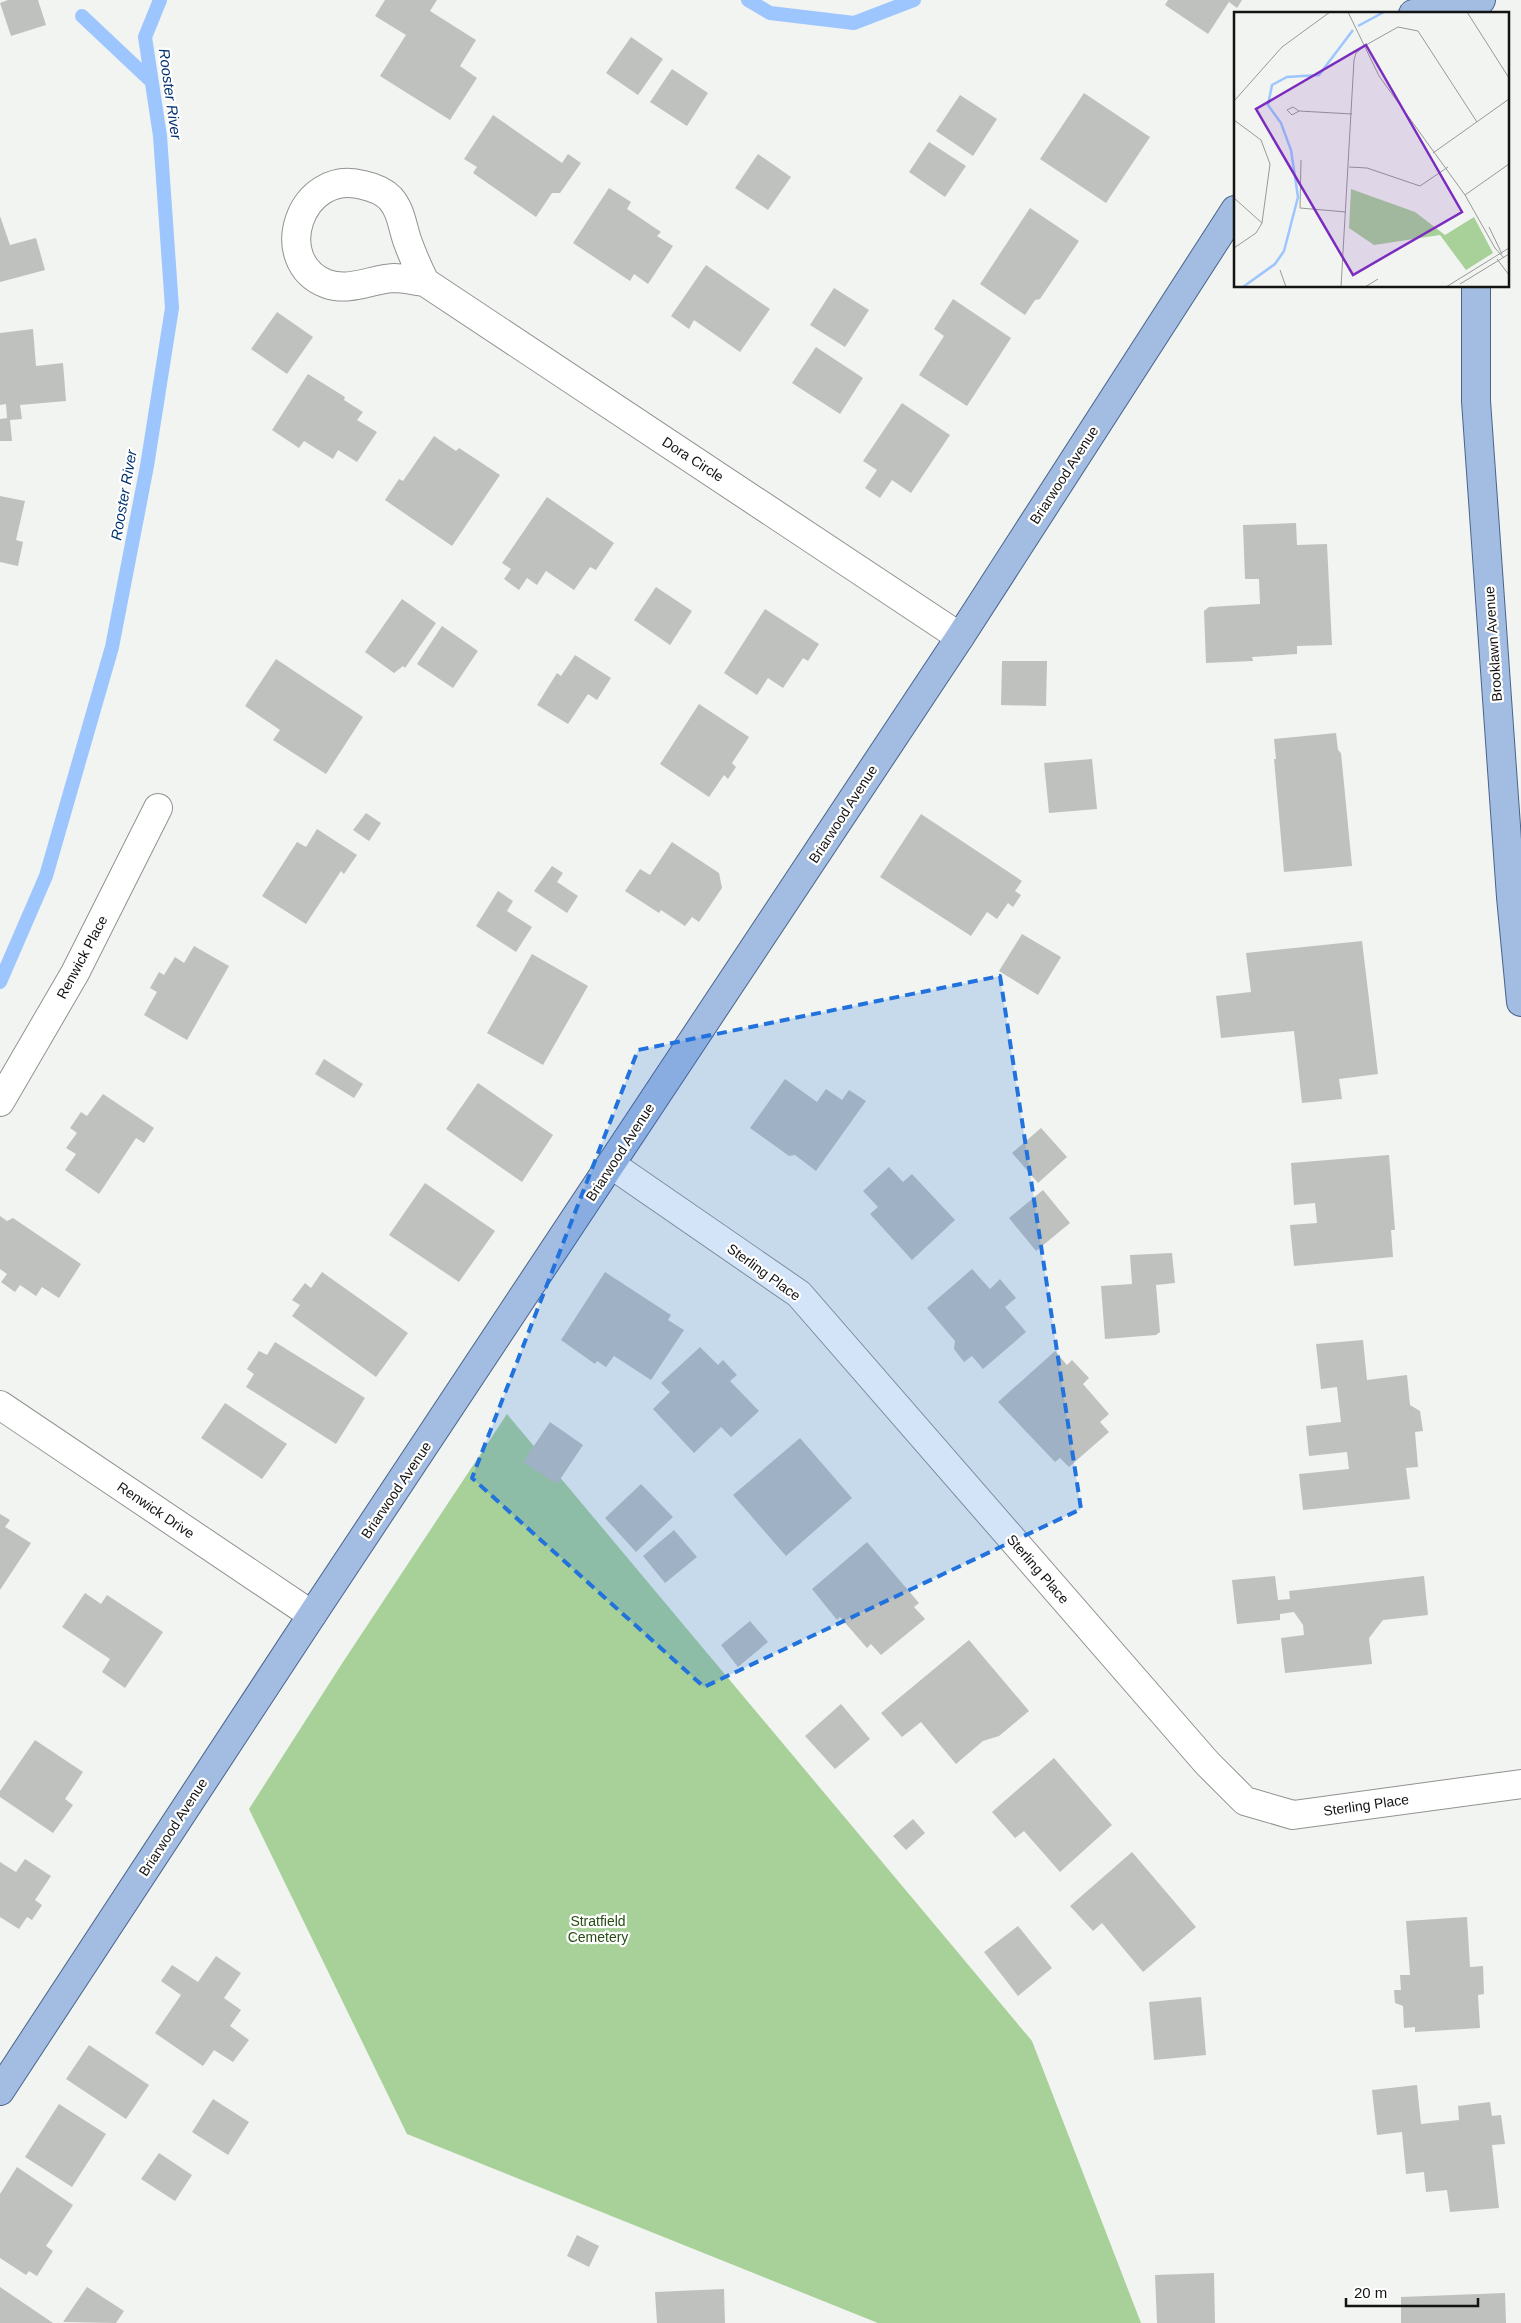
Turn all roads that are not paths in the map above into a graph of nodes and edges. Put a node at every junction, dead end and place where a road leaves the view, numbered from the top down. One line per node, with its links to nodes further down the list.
1 (1483, 0): 2 (main road)
2 (1423, 12)
3 (1234, 212): 6 (main road, Briarwood Avenue)
4 (425, 282): 4 (street, Dora Circle); 6 (street, Dora Circle)
5 (1476, 288): 8 (main road, Brooklawn Avenue)
6 (960, 636): 10 (main road, Briarwood Avenue)
7 (158, 808): 9 (street, Renwick Place)
8 (1521, 1002)
9 (0, 1102)
10 (612, 1165): 12 (main road, Briarwood Avenue); 13 (street, Sterling Place)
11 (0, 1405): 12 (street, Renwick Drive)
12 (312, 1615): 14 (main road, Briarwood Avenue)
13 (1521, 1784)
14 (0, 2091)

